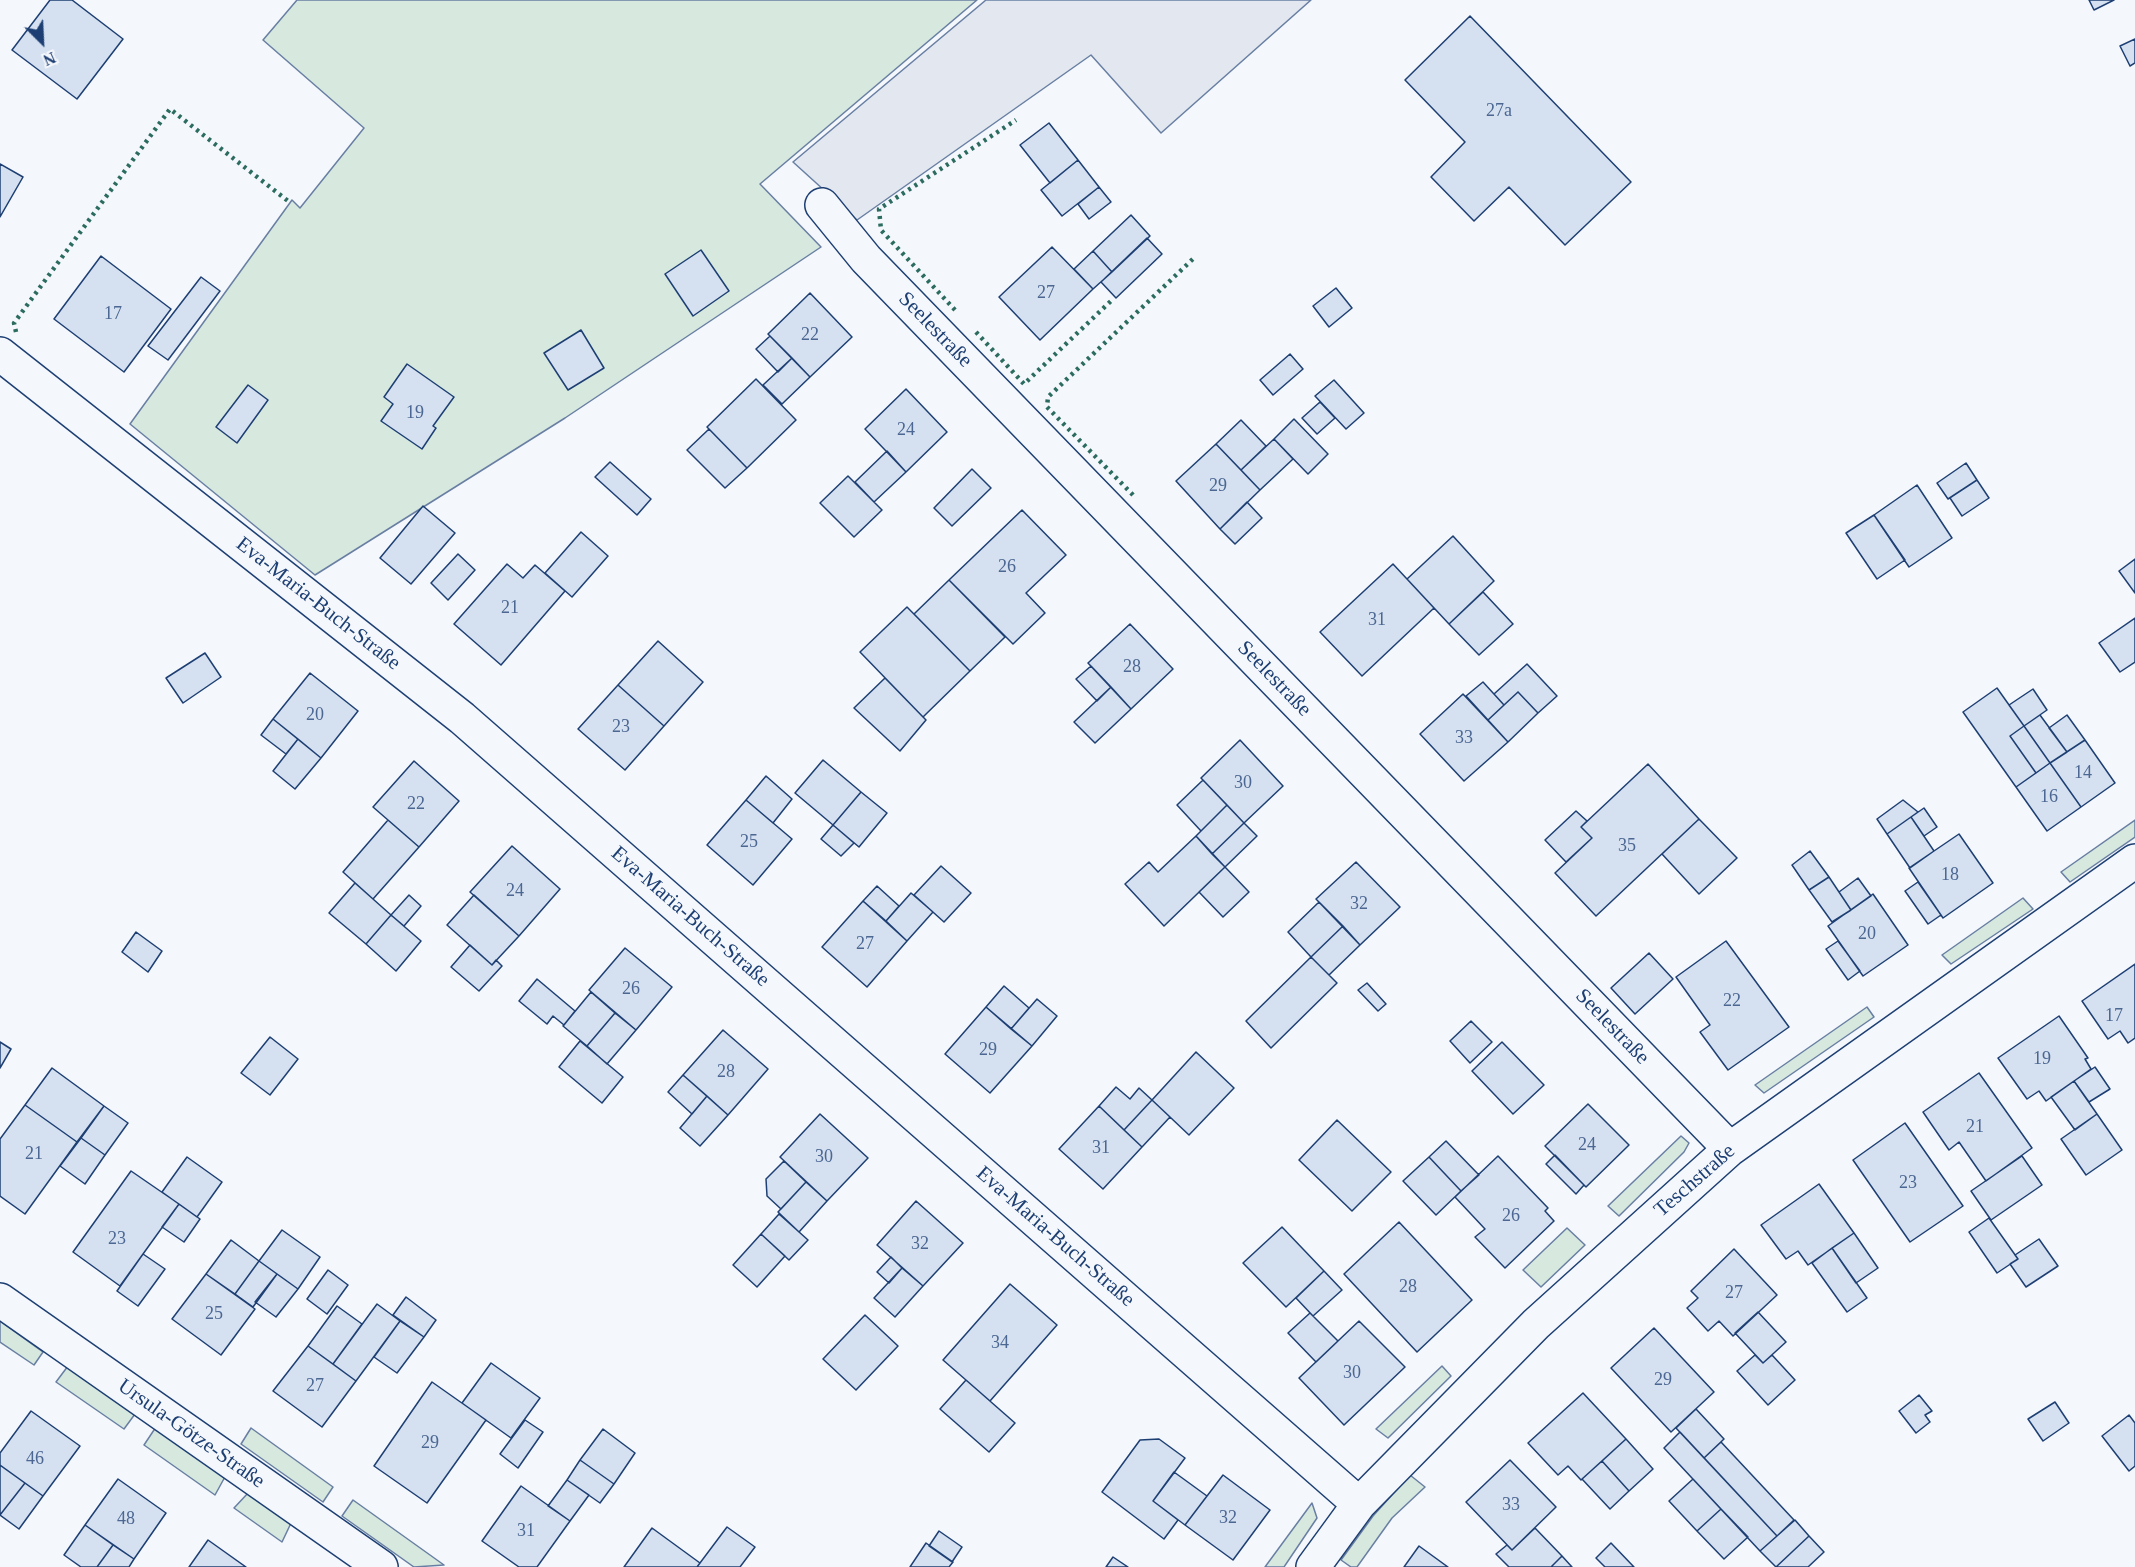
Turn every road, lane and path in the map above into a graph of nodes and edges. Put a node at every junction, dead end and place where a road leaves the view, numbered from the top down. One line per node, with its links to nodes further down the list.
1 (822, 205): 4 (street, Seelestraße)
2 (0, 354): 6 (street, Eva-Maria-Buch-Straße)
3 (2135, 861): 4 (street, Teschstraße)
4 (1730, 1149): 6 (street, Teschstraße)
5 (0, 1300): 7 (street, Ursula-Götze-Straße)
6 (1359, 1504): 8 (street, Teschstraße)
7 (381, 1567)
8 (1313, 1567)

